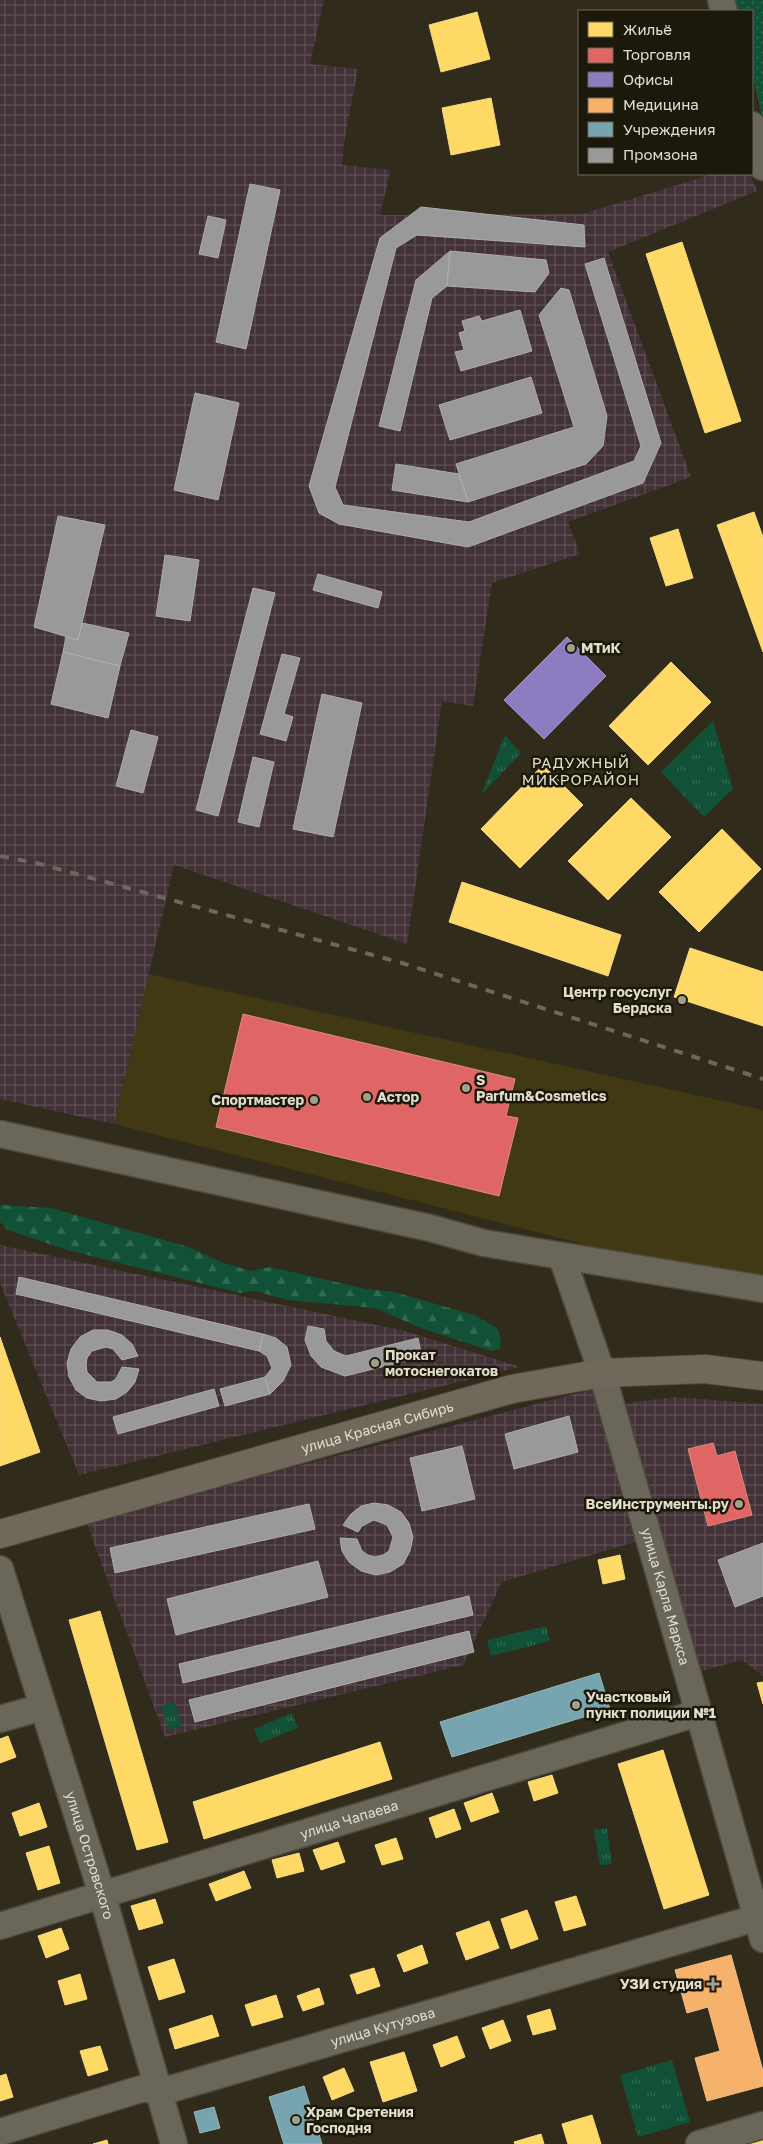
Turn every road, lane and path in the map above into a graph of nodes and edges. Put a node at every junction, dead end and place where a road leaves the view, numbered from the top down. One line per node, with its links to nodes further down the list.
1 (753, 129): 2 (street)
2 (763, 167)
3 (0, 1134): 4 (street)
4 (562, 1257): 5 (street); 6 (street, улица Карла Маркса)
5 (763, 1289)
6 (602, 1373): 7 (main road, улица Красная Сибирь); 8 (main road, улица Красная Сибирь); 11 (street, улица Карла Маркса)
7 (763, 1376)
8 (0, 1534)
9 (0, 1569): 10 (street, улица Островского)
10 (43, 1707): 12 (street); 13 (street, улица Островского)
11 (698, 1713): 13 (street, улица Чапаева); 14 (street, улица Карла Маркса)
12 (0, 1719)
13 (102, 1894): 15 (street, улица Чапаева); 16 (street, улица Островского)
14 (761, 1924): 16 (street, улица Кутузова)
15 (0, 1926)
16 (157, 2090): 18 (street, улица Кутузова); 19 (street, улица Островского)
17 (763, 2125): 20 (street)
18 (0, 2132)
19 (174, 2144)
20 (699, 2144)

